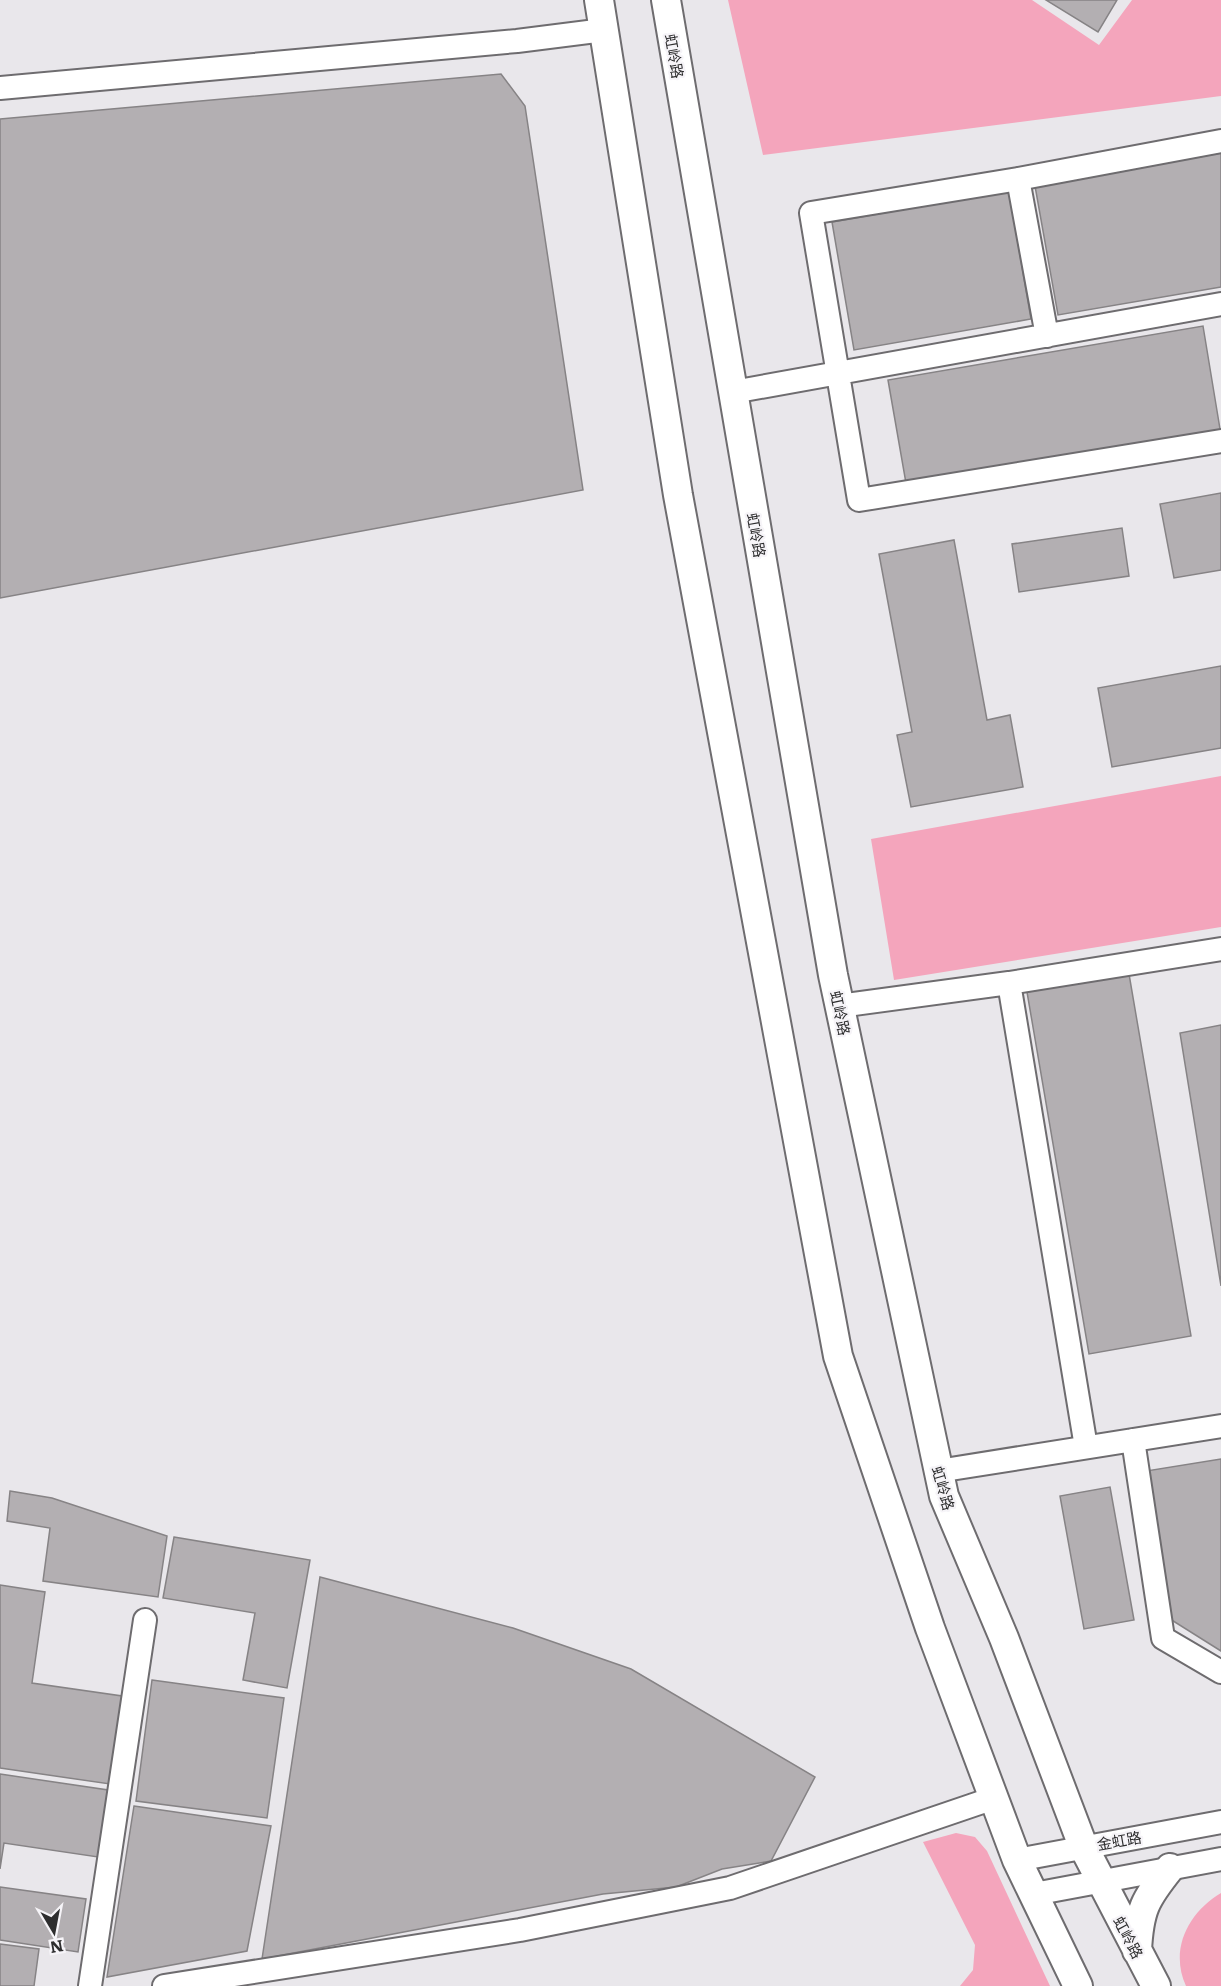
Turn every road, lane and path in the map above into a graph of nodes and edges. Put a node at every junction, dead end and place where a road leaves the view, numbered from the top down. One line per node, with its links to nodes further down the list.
1 (599, 0): 3 (main road)
2 (666, 0): 10 (main road, 虹岭路)
3 (604, 30): 4 (street); 21 (main road)
4 (0, 88)
5 (1221, 141): 6 (street)
6 (1018, 179): 8 (street); 9 (street)
7 (1221, 304): 8 (street)
8 (1047, 336): 9 (street)
9 (837, 374): 10 (street); 11 (street)
10 (733, 392): 14 (main road, 虹岭路)
11 (1221, 441)
12 (1221, 949): 13 (street)
13 (1009, 983): 14 (street); 17 (street)
14 (839, 1006): 18 (main road, 虹岭路)
15 (1221, 1426): 16 (street)
16 (1132, 1440): 17 (street); 20 (street)
17 (1086, 1447): 18 (street)
18 (938, 1471): 23 (main road, 虹岭路)
19 (145, 1620): 30 (street)
20 (1221, 1672)
21 (994, 1798): 25 (main road); 31 (street)
22 (1221, 1822): 23 (street, 金虹路)
23 (1083, 1846): 25 (street, 金虹路); 27 (main road, 虹岭路)
24 (1221, 1859): 26 (street)
25 (1017, 1860): 28 (main road)
26 (1170, 1868): 27 (street); 29 (main road)
27 (1100, 1880): 28 (street); 29 (main road, 虹岭路)
28 (1034, 1894): 32 (main road)
29 (1137, 1951): 33 (main road, 虹岭路)
30 (90, 1986)
31 (164, 1986)
32 (1078, 1986)
33 (1156, 1986)

